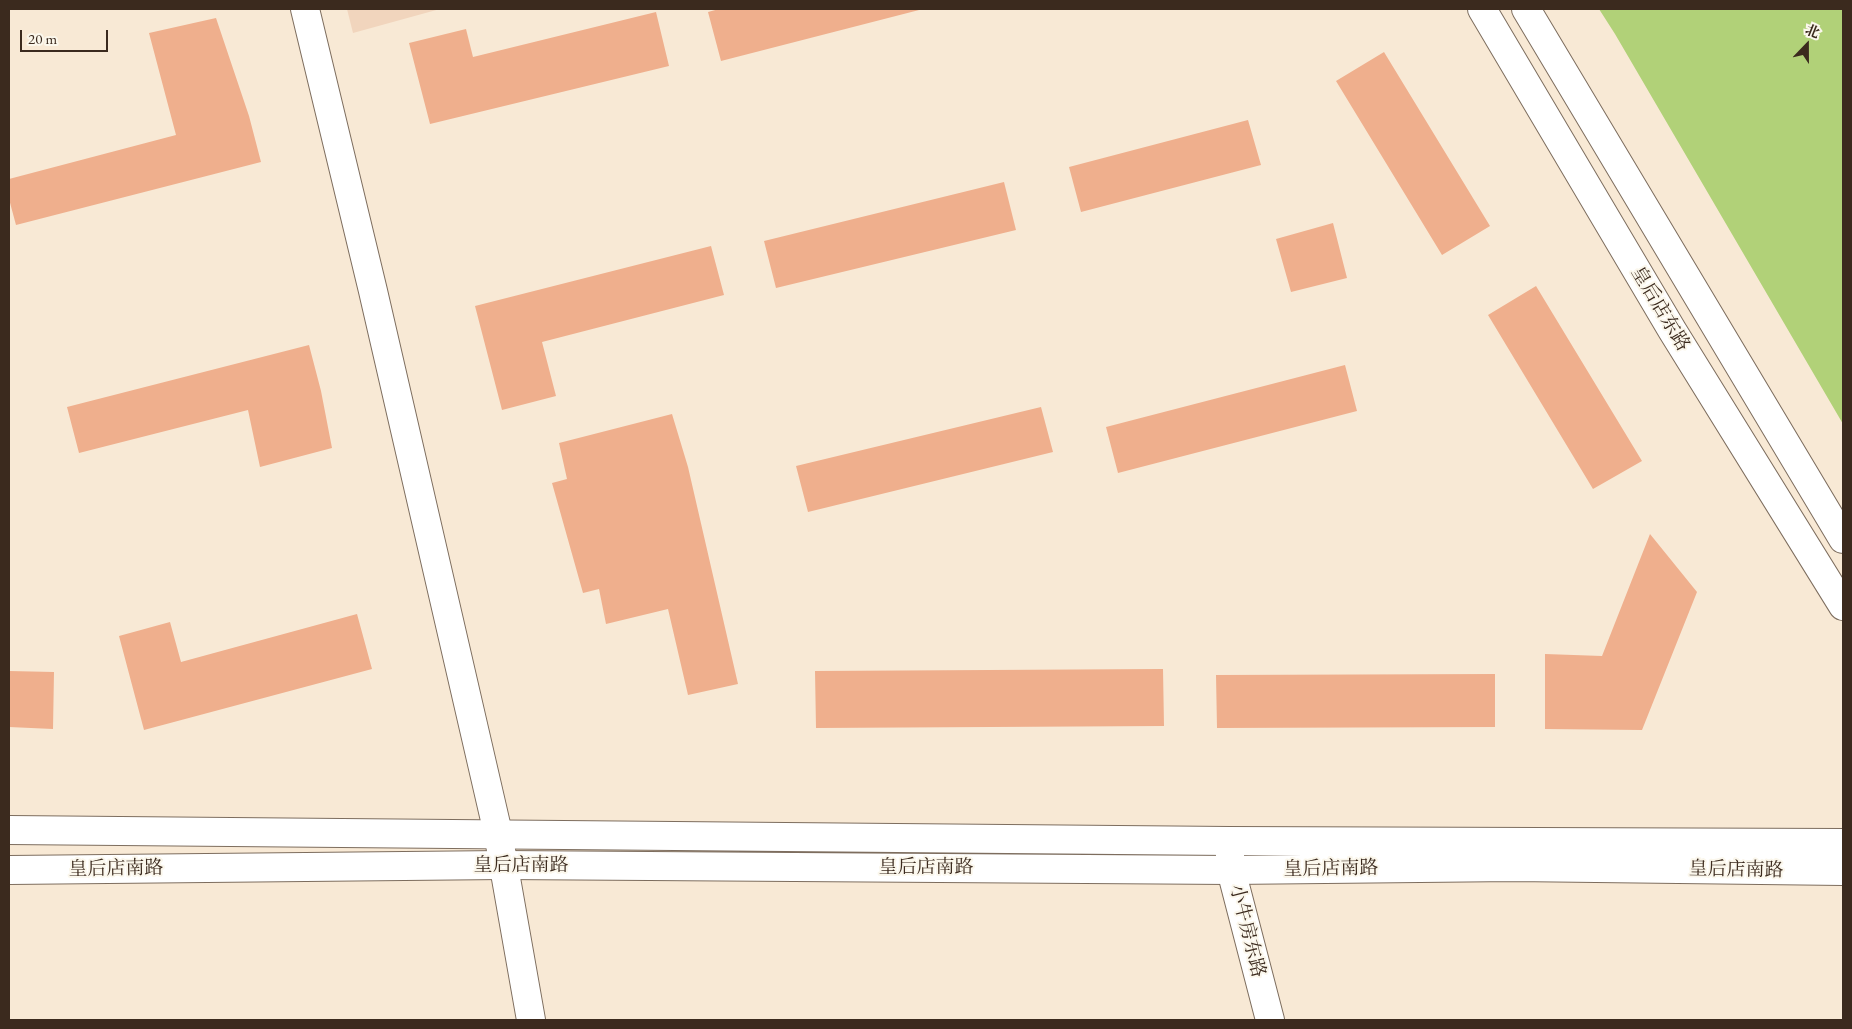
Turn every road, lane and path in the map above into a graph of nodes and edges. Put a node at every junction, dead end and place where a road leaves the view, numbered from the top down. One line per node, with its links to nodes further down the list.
1 (305, 9): 7 (street)
2 (1482, 9): 5 (street, 皇后店东路)
3 (1526, 9): 4 (street, 皇后店东路)
4 (1843, 539)
5 (1843, 606)
6 (9, 830): 7 (street, 皇后店南路)
7 (498, 833): 8 (street, 皇后店南路); 10 (street)
8 (1229, 841): 9 (street, 皇后店南路); 12 (street, 小牛房东路)
9 (1843, 843)
10 (503, 865): 11 (street, 皇后店南路); 12 (street, 皇后店南路); 14 (street)
11 (9, 870)
12 (1232, 870): 13 (street, 皇后店南路); 15 (street, 小牛房东路)
13 (1843, 872)
14 (530, 1020)
15 (1270, 1020)

